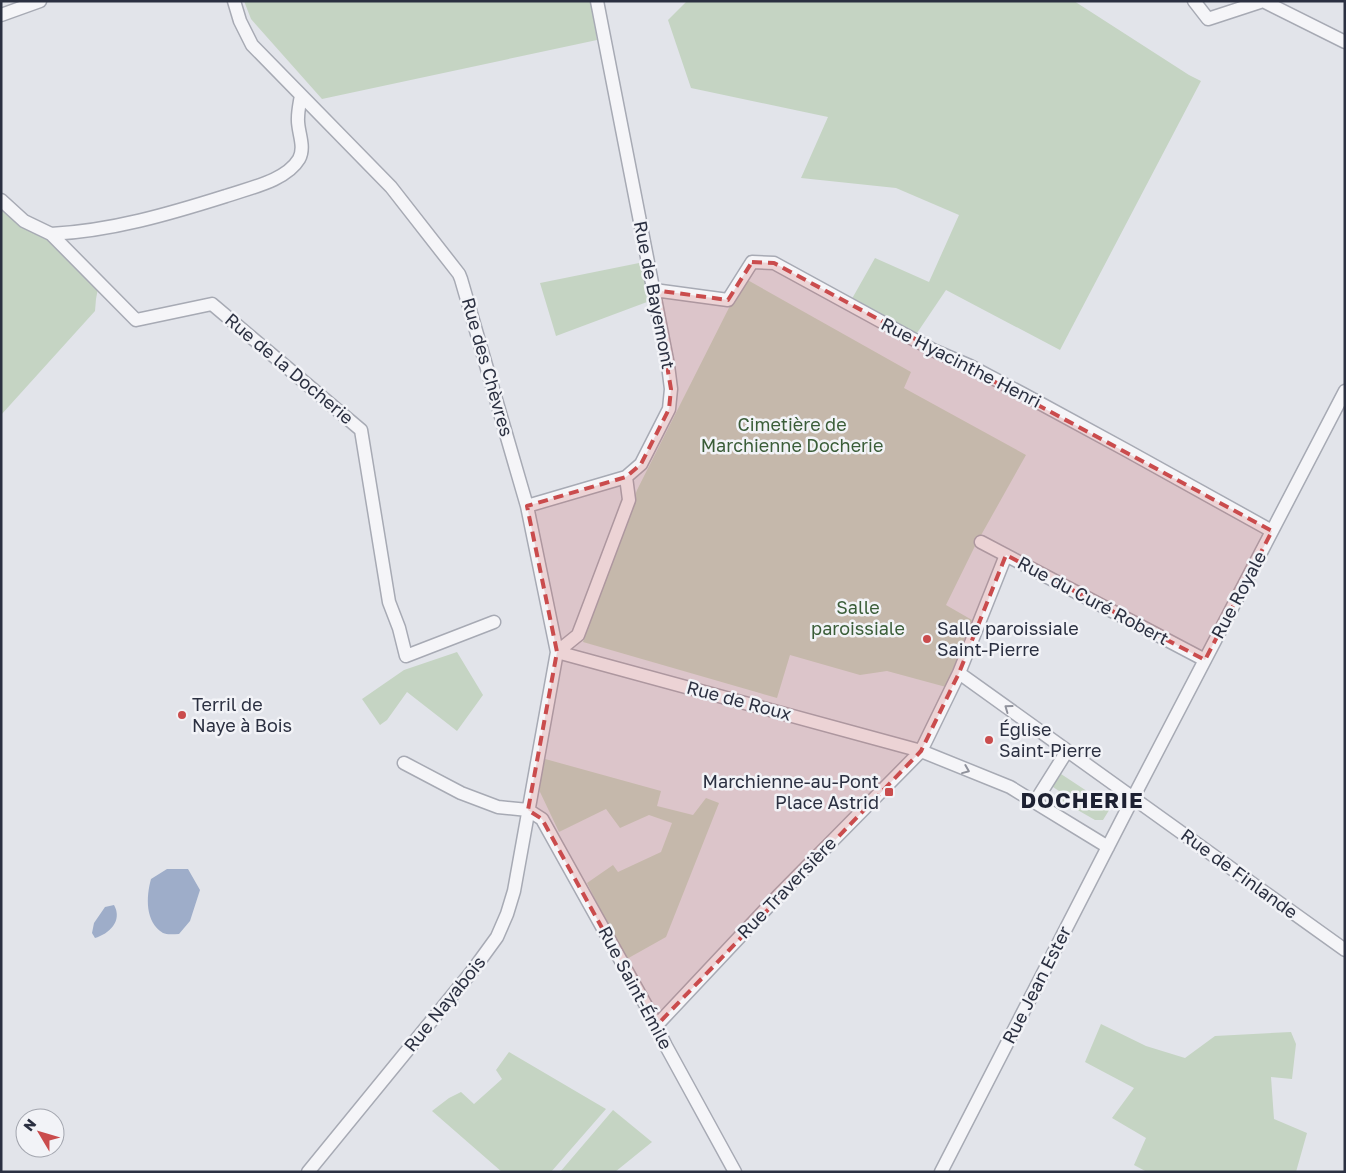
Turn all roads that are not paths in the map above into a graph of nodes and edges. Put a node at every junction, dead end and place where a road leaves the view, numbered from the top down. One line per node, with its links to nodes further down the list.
1 (40, 1): 6 (street)
2 (234, 1): 8 (street, Rue des Chèvres)
3 (597, 1): 11 (street, Rue de Bayemont)
4 (1194, 1): 5 (street)
5 (1263, 1): 7 (street)
6 (1, 15)
7 (1345, 42)
8 (301, 95): 10 (street); 14 (street, Rue des Chèvres)
9 (1, 200): 10 (street)
10 (51, 234): 18 (street, Rue de la Docherie)
11 (654, 290): 13 (street, Rue de Bayemont); 15 (street, Rue Hyacinthe Henri)
12 (1345, 391): 15 (street, Rue Royale)
13 (626, 477): 14 (street, Rue de Bayemont); 19 (street)
14 (527, 506): 19 (street, Rue des Chèvres)
15 (1272, 531): 20 (street, Rue Royale)
16 (981, 542): 17 (street, Rue du Curé Robert)
17 (1006, 555): 20 (street, Rue du Curé Robert); 21 (street, Rue Traversière)
18 (494, 622)
19 (557, 652): 22 (street, Rue de Roux); 27 (street, Rue des Chèvres)
20 (1205, 660): 25 (street, Rue Royale)
21 (959, 673): 22 (street, Rue Traversière); 23 (street, Rue de Finlande, one-way to 21)
22 (921, 751): 26 (street, Rue de Roux, one-way to 26); 30 (street, Rue Traversière)
23 (1067, 751): 25 (street, Rue de Finlande); 26 (street)
24 (404, 763): 27 (street)
25 (1133, 798): 28 (street, Rue Jean Ester); 29 (street, Rue de Finlande)
26 (1035, 802): 28 (street, Rue de Roux)
27 (528, 810): 30 (street, Rue Saint-Émile); 31 (street, Rue Nayabois)
28 (1108, 847): 33 (street, Rue Jean Ester)
29 (1345, 950)
30 (656, 1026): 32 (street, Rue Saint-Émile)
31 (308, 1172)
32 (734, 1172)
33 (940, 1172)

